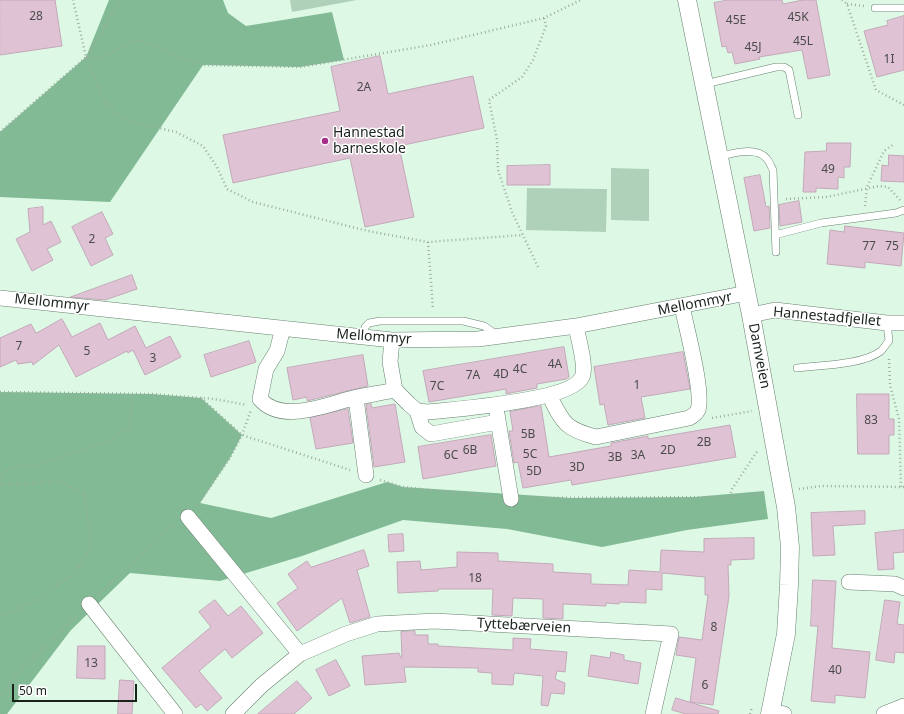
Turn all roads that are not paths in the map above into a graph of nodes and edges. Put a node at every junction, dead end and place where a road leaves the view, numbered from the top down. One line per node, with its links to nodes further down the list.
1 (687, 0): 4 (street, Damveien)
2 (875, 8): 3 (lane)
3 (904, 8)
4 (705, 84): 5 (lane); 6 (street, Damveien)
5 (798, 115)
6 (719, 157): 8 (lane); 10 (street, Damveien)
7 (904, 210): 8 (lane)
8 (775, 235): 9 (lane)
9 (776, 252)
10 (747, 294): 12 (street, Mellommyr); 13 (street, Damveien)
11 (0, 298): 17 (street, Mellommyr)
12 (682, 306): 16 (street, Mellommyr); 23 (street)
13 (751, 315): 15 (street, Hannestadfjellet); 36 (street, Damveien)
14 (904, 322): 15 (street, Hannestadfjellet)
15 (887, 323): 21 (lane)
16 (576, 326): 18 (street, Mellommyr); 23 (street)
17 (283, 328): 19 (street, Mellommyr); 24 (street)
18 (499, 336): 19 (lane); 20 (street, Mellommyr)
19 (364, 337): 20 (street, Mellommyr)
20 (392, 340): 22 (street)
21 (797, 368)
22 (396, 390): 24 (street); 26 (street)
23 (549, 395): 25 (street)
24 (356, 398): 28 (street)
25 (495, 405): 26 (street); 27 (street)
26 (417, 411): 27 (street)
27 (498, 422): 29 (street)
28 (366, 475)
29 (511, 499)
30 (188, 517): 34 (street)
31 (849, 582): 32 (street)
32 (904, 588)
33 (89, 604): 37 (street)
34 (300, 654): 38 (street, Tyttebærveien); 39 (street, Tyttebærveien)
35 (904, 706): 40 (street)
36 (775, 713)
37 (175, 714)
38 (233, 714)
39 (653, 714)
40 (884, 714)

